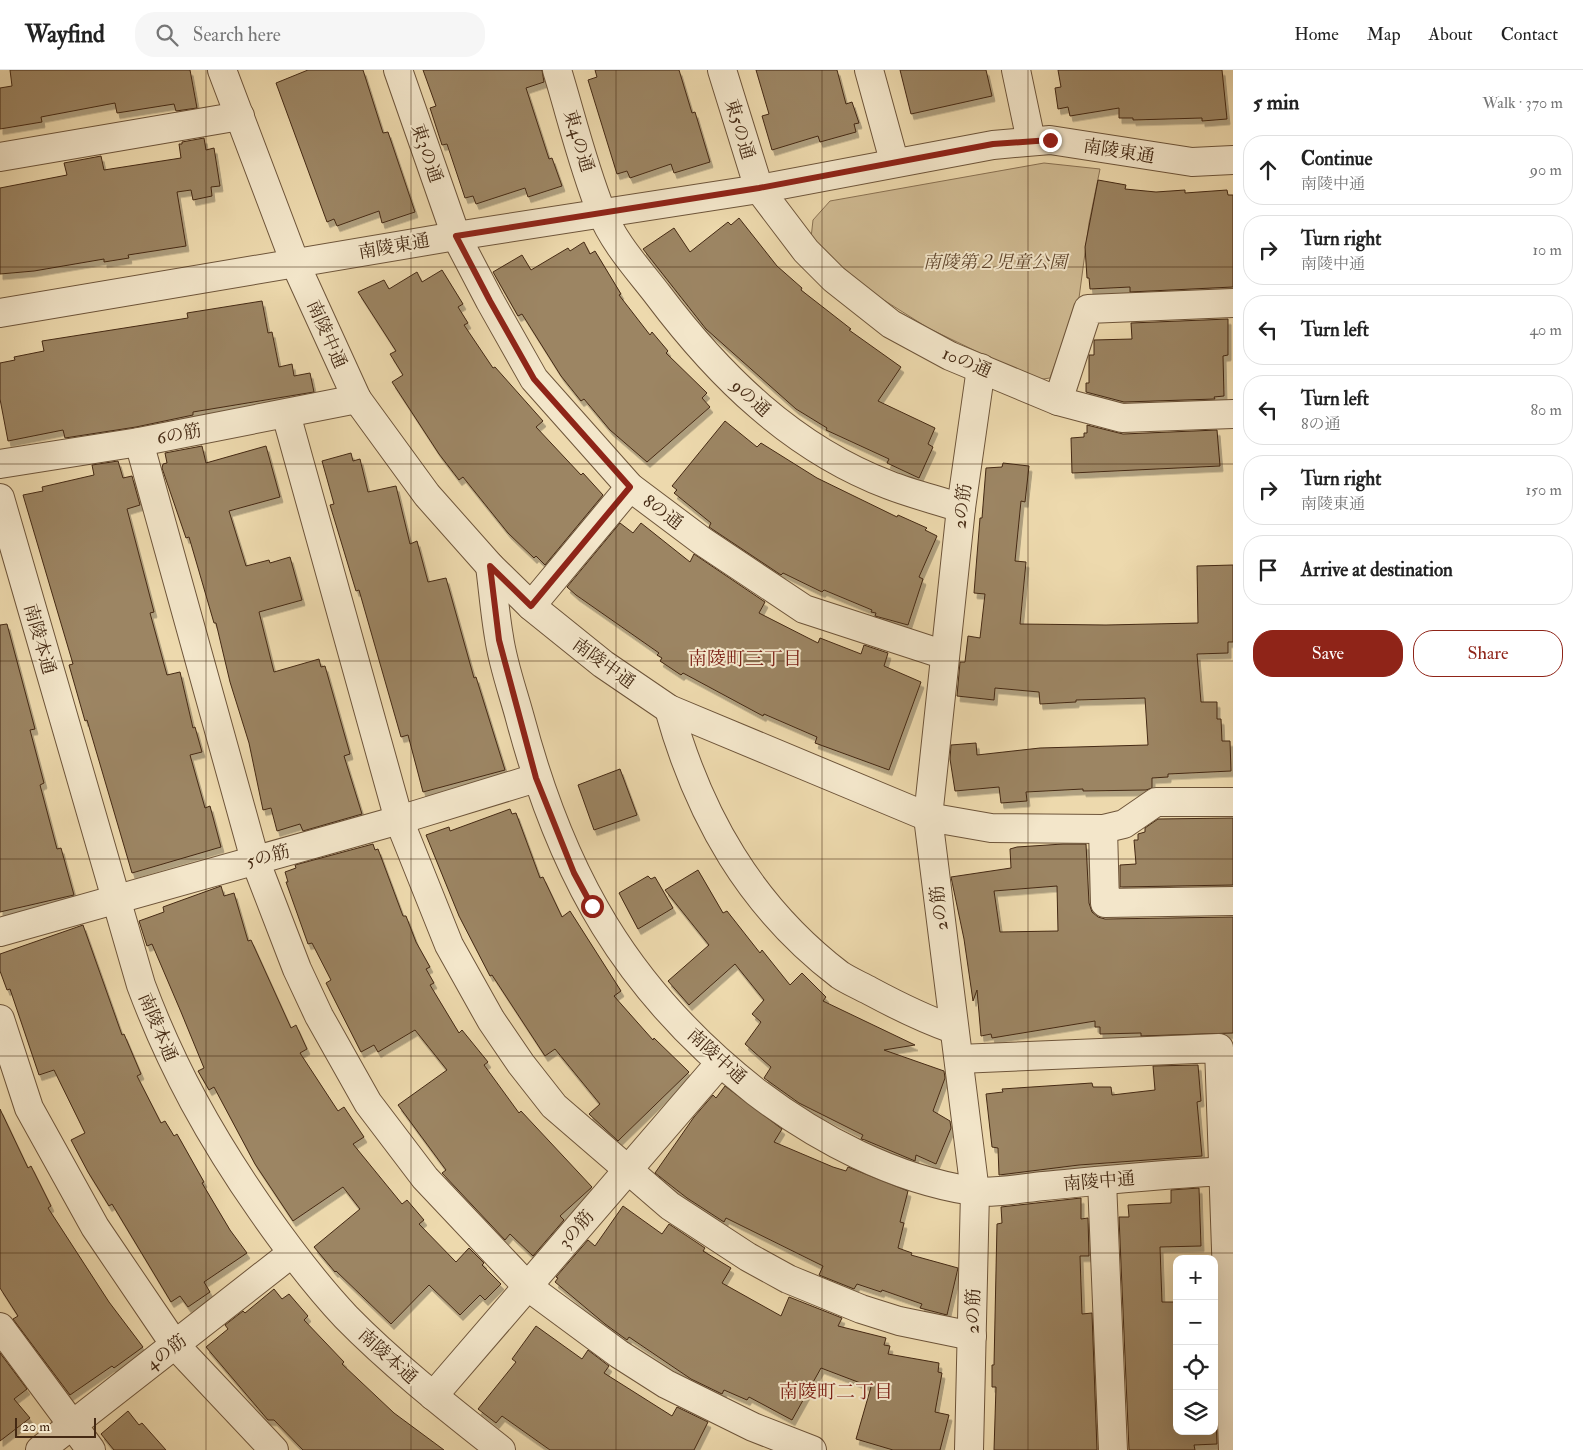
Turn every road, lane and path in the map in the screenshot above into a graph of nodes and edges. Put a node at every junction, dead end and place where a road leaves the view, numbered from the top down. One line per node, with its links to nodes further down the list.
1 (222, 70): 7 (street, 南陵中通)
2 (398, 70): 14 (street, 東3の通)
3 (557, 70): 13 (street, 東4の通)
4 (722, 70): 12 (street, 東5の通)
5 (869, 70): 11 (street)
6 (1016, 70): 8 (street)
7 (240, 116): 9 (street); 15 (street, 南陵中通)
8 (1032, 141): 10 (street, 南陵東通); 11 (street, 南陵東通)
9 (0, 157)
10 (1233, 160)
11 (894, 162): 12 (street, 南陵東通)
12 (759, 188): 13 (street, 南陵東通); 18 (street, 10の通)
13 (601, 212): 14 (street, 南陵東通); 27 (street, 9の通)
14 (456, 236): 15 (street, 南陵東通); 25 (street, 8の通)
15 (295, 263): 17 (street, 南陵東通); 19 (street, 南陵中通)
16 (1233, 303): 20 (street)
17 (0, 313)
18 (981, 368): 20 (street, 10の通); 27 (street, 2の筋)
19 (357, 399): 21 (street, 6の筋); 28 (street, 南陵中通)
20 (1058, 401): 22 (street, 10の通)
21 (286, 414): 23 (street, 6の筋); 35 (street)
22 (1233, 414)
23 (138, 442): 24 (street, 6の筋); 37 (street)
24 (0, 464)
25 (630, 487): 29 (street); 30 (street, 8の通)
26 (0, 498): 38 (street, 南陵本通)
27 (961, 508): 30 (street, 2の筋)
28 (490, 566): 29 (street, 南陵中通); 32 (street, 南陵中通)
29 (531, 606): 31 (street, 南陵中通)
30 (945, 655): 34 (street, 2の筋)
31 (669, 708): 34 (street, 南陵中通); 42 (street)
32 (536, 778): 35 (street, 5の筋); 44 (street, 南陵中通)
33 (1233, 802): 36 (street, 南陵中通)
34 (928, 817): 36 (street, 南陵中通); 42 (street, 2の筋)
35 (399, 820): 37 (street, 5の筋); 45 (street)
36 (1103, 830): 39 (street)
37 (255, 860): 38 (street, 5の筋); 50 (street)
38 (115, 899): 40 (street, 5の筋); 49 (street, 南陵本通)
39 (1233, 901)
40 (0, 932)
41 (0, 1019): 53 (street)
42 (953, 1029): 43 (street, 2の筋)
43 (959, 1059): 46 (street); 48 (street, 2の筋)
44 (720, 1063): 45 (street, 3の筋); 48 (street, 南陵中通)
45 (629, 1170): 50 (street, 3の筋); 52 (street)
46 (1228, 1171): 47 (street, 南陵中通); 63 (street)
47 (1102, 1181): 48 (street, 南陵中通); 62 (street)
48 (975, 1192): 52 (street, 2の筋)
49 (292, 1253): 53 (street, 4の筋); 54 (street, 南陵本通)
50 (526, 1286): 54 (street, 3の筋); 60 (street)
51 (0, 1326): 55 (street)
52 (972, 1336): 61 (street, 2の筋)
53 (175, 1345): 55 (street, 4の筋); 58 (street)
54 (433, 1396): 59 (street, 南陵本通)
55 (71, 1426): 56 (street, 4の筋); 57 (street)
56 (40, 1450)
57 (91, 1450)
58 (274, 1450)
59 (501, 1450)
60 (812, 1450)
61 (970, 1450)
62 (1113, 1450)
63 (1233, 1450)

